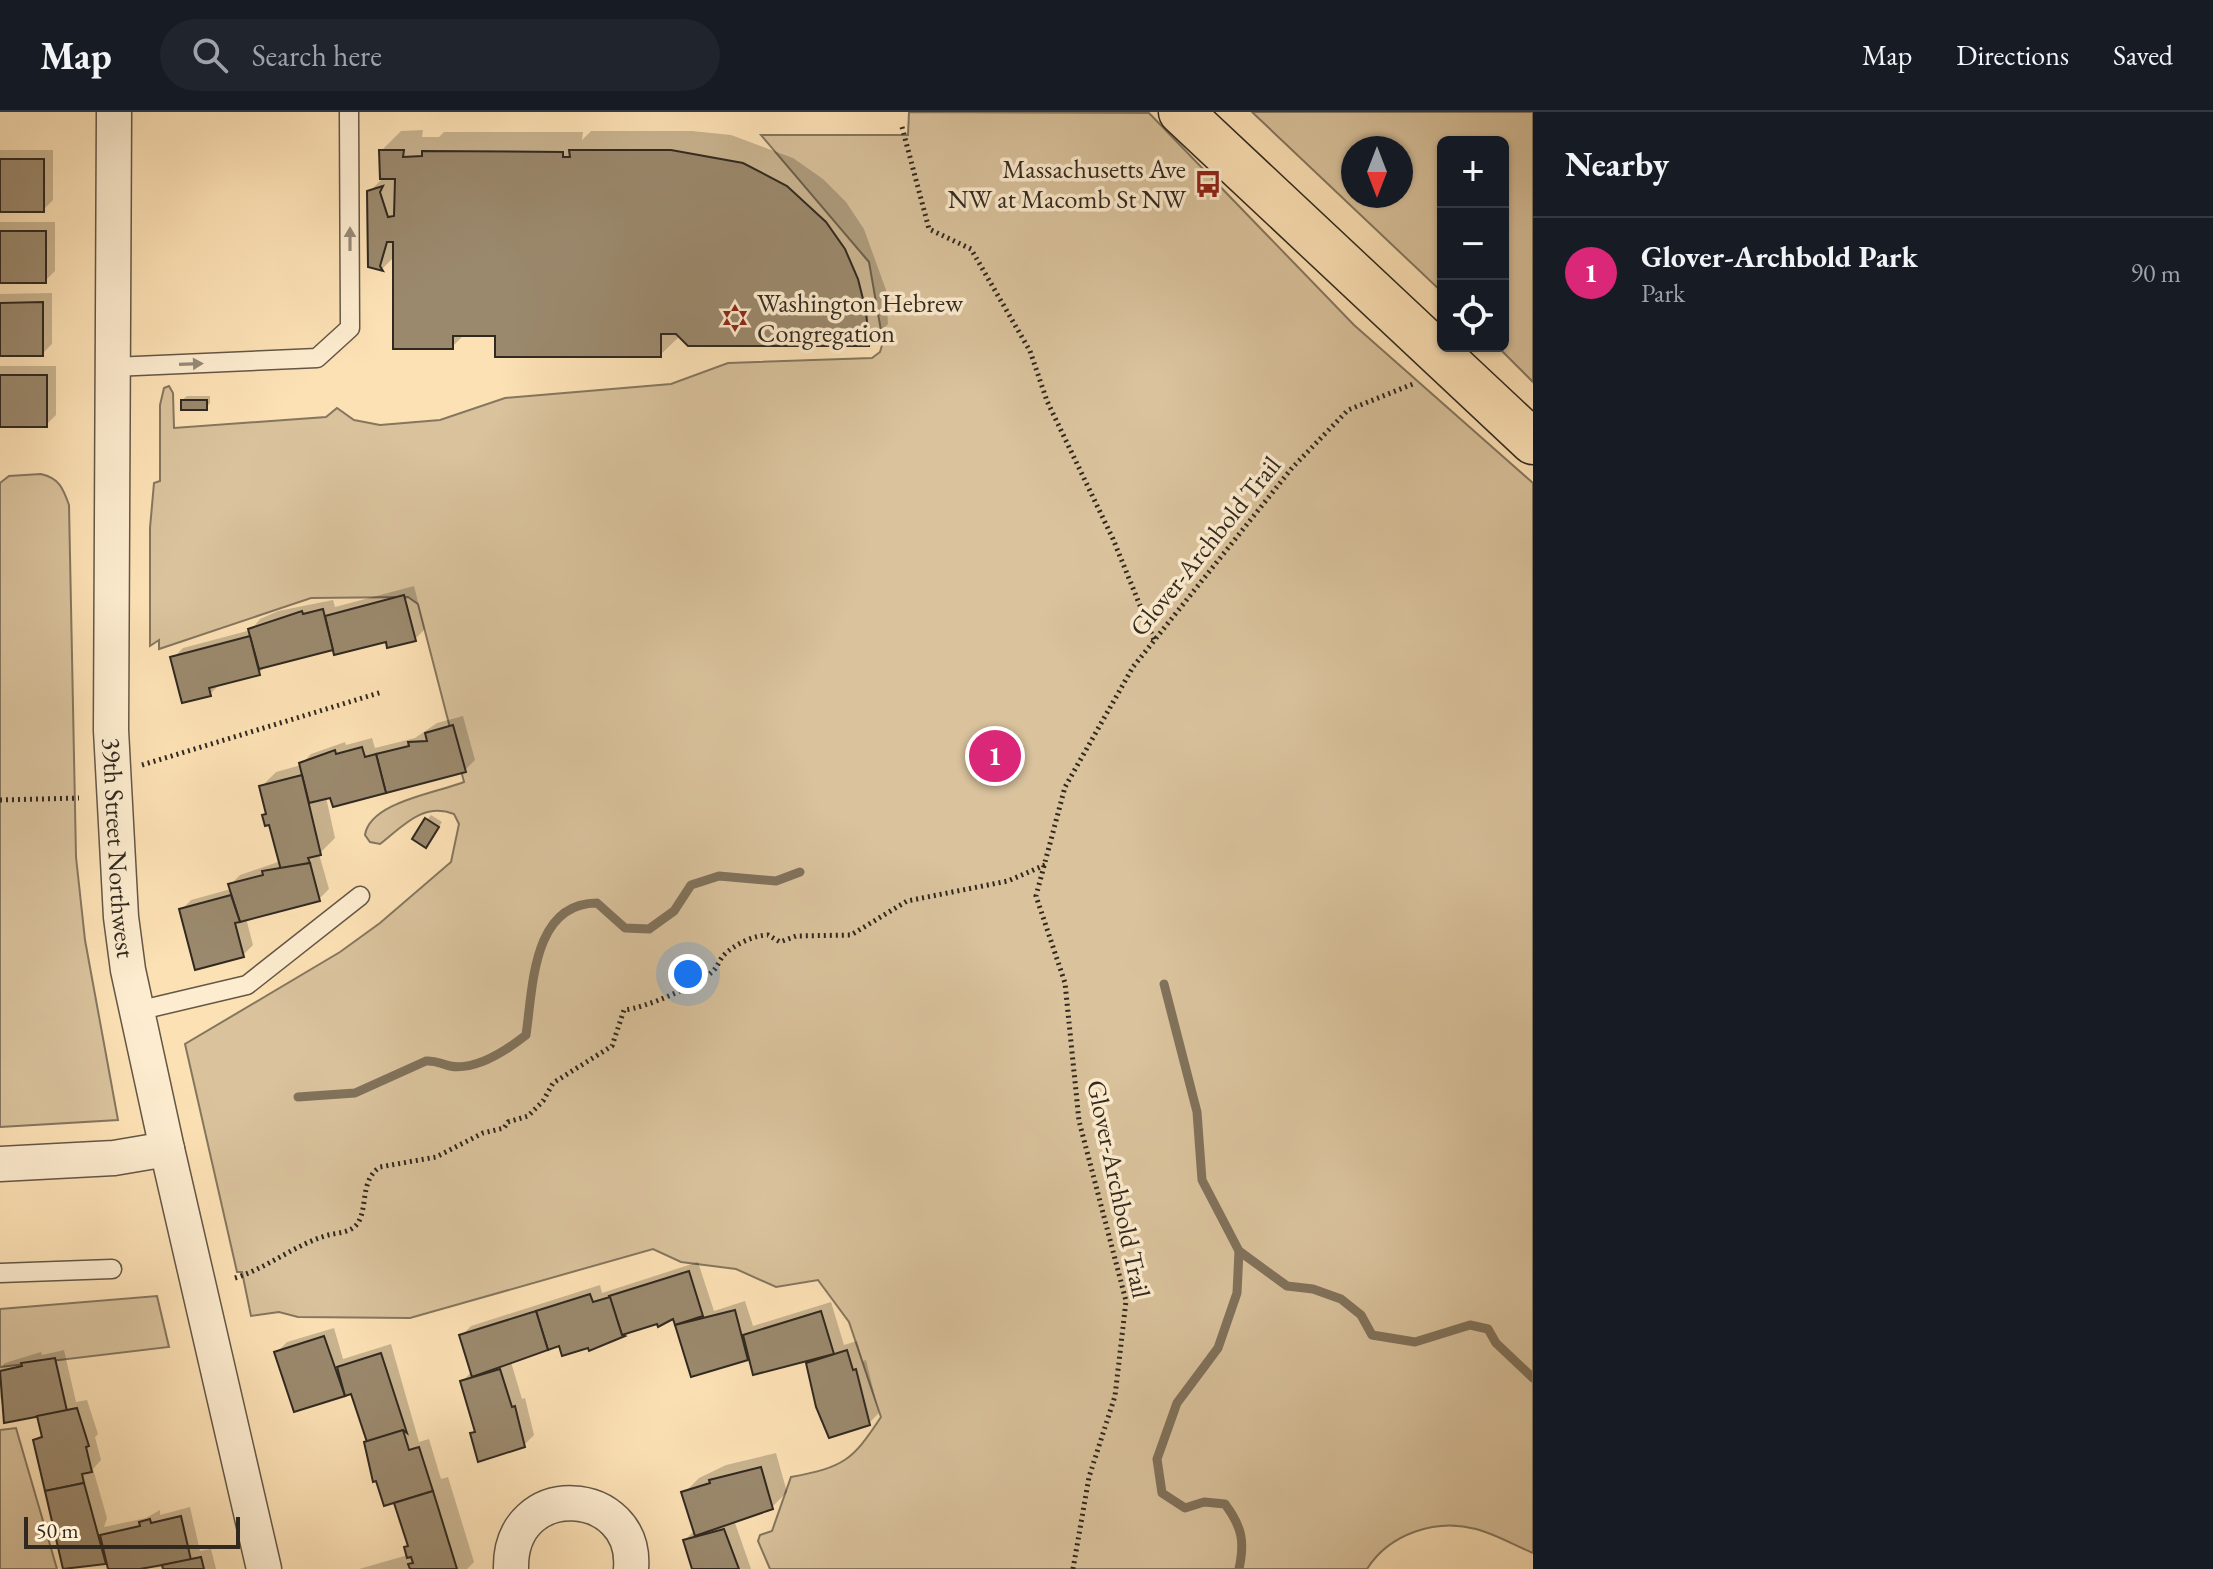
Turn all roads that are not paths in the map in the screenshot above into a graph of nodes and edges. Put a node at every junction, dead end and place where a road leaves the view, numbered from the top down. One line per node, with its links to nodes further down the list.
1 (114, 112): 4 (street, 39th Street Northwest)
2 (349, 112): 4 (lane, one-way to 2)
3 (1181, 112): 5 (main road)
4 (113, 367): 7 (street, 39th Street Northwest)
5 (1533, 442)
6 (360, 896): 7 (lane)
7 (137, 1011): 8 (street, 39th Street Northwest)
8 (167, 1149): 9 (street); 12 (street, 39th Street Northwest)
9 (0, 1164)
10 (112, 1269): 11 (lane)
11 (0, 1273)
12 (264, 1569)
13 (511, 1569): 14 (street)
14 (631, 1569)

